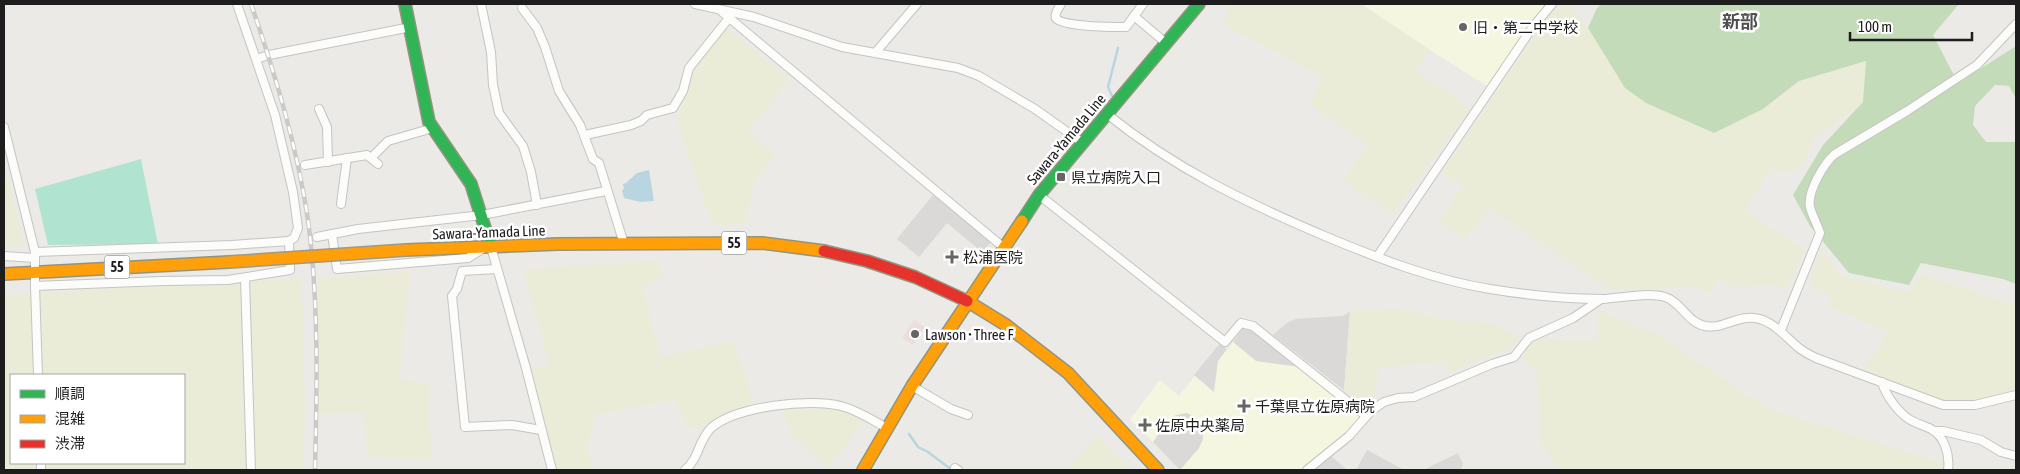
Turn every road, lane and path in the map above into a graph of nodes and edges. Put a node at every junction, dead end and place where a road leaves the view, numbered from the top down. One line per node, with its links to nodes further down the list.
1 (237, 4): 18 (street)
2 (405, 4): 15 (main road)
3 (481, 4): 33 (street)
4 (695, 4): 11 (street)
5 (917, 4): 17 (street)
6 (1061, 4): 12 (street)
7 (1143, 4): 12 (street)
8 (1199, 4): 16 (main road, Sawara-Yamada Line)
9 (1552, 4): 43 (street)
10 (522, 8): 23 (street)
11 (719, 9): 13 (street); 17 (street)
12 (1134, 16): 16 (street)
13 (729, 18): 23 (street); 40 (street)
14 (2016, 24): 51 (street)
15 (411, 27): 18 (street); 22 (main road)
16 (1166, 43): 20 (main road, Sawara-Yamada Line)
17 (875, 53): 24 (street)
18 (256, 59): 37 (street)
19 (319, 110): 27 (street)
20 (1107, 114): 24 (main road, Sawara-Yamada Line); 43 (street)
21 (4, 127): 41 (street)
22 (433, 128): 26 (street); 34 (main road)
23 (585, 135): 30 (street)
24 (1083, 143): 31 (main road, Sawara-Yamada Line)
25 (347, 158): 26 (street); 27 (street); 32 (street)
26 (371, 158): 28 (street)
27 (328, 162): 29 (street)
28 (378, 164)
29 (305, 165)
30 (606, 191): 33 (street); 38 (street)
31 (1039, 195): 40 (main road, Sawara-Yamada Line); 57 (street)
32 (340, 204)
33 (537, 205): 34 (street)
34 (482, 215): 35 (street); 39 (main road)
35 (332, 234): 36 (street); 39 (street)
36 (317, 236)
37 (289, 241): 41 (street); 47 (street)
38 (624, 244): 39 (main road, Sawara-Yamada Line / 55); 50 (main road, Sawara-Yamada Line / 55)
39 (488, 247): 44 (street); 45 (main road, Sawara-Yamada Line / 55, bridge)
40 (1003, 247): 50 (main road, Sawara-Yamada Line)
41 (35, 255): 42 (street); 45 (street)
42 (4, 256)
43 (1377, 257): 49 (street)
44 (497, 269): 59 (street); 59 (street)
45 (35, 272): 46 (main road, Sawara-Yamada Line / 55); 48 (street)
46 (4, 274)
47 (245, 278): 48 (street); 62 (street)
48 (35, 286): 52 (street)
49 (1601, 299): 51 (street); 57 (street)
50 (967, 301): 54 (main road, Sawara-Yamada Line); 66 (main road)
51 (1781, 330): 53 (street)
52 (38, 374)
53 (1882, 382): 55 (street); 60 (street)
54 (912, 386): 56 (street); 58 (main road, Sawara-Yamada Line)
55 (2016, 395)
56 (968, 415)
57 (1366, 416): 67 (street)
58 (887, 428): 64 (street); 65 (main road, Sawara-Yamada Line)
59 (541, 430): 63 (street)
60 (1934, 430): 61 (street); 68 (street)
61 (2016, 456)
62 (251, 470)
63 (552, 470)
64 (685, 470)
65 (863, 470)
66 (1158, 470)
67 (1307, 470)
68 (1948, 470)

